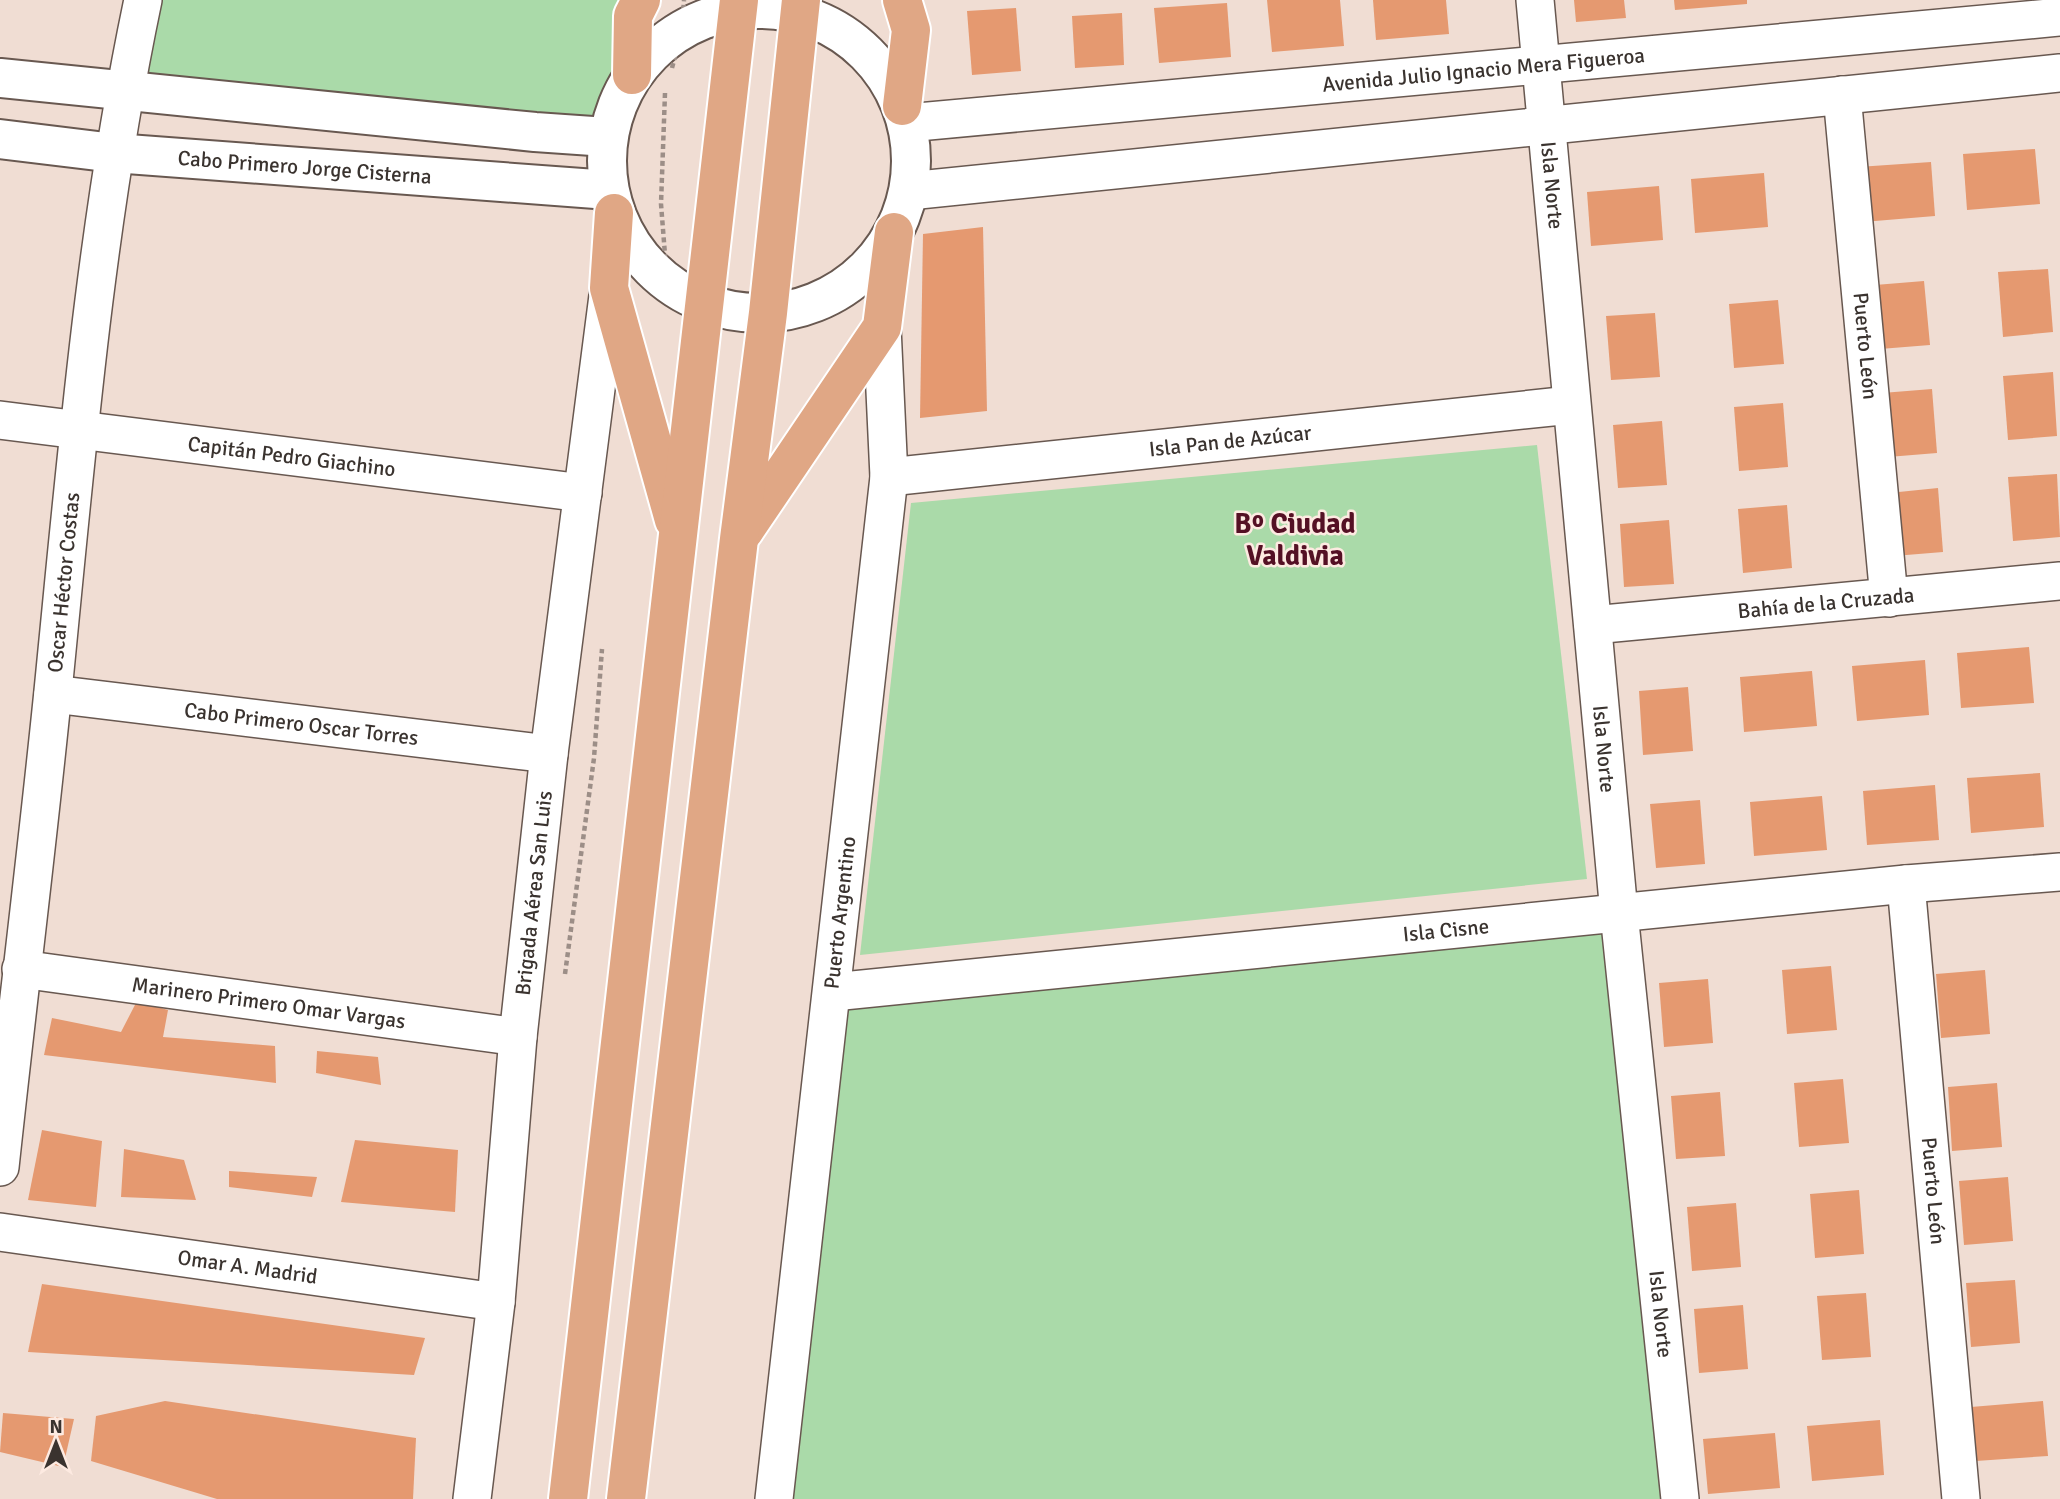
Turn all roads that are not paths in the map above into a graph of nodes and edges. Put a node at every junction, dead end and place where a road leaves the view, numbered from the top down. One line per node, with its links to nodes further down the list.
1 (144, 0): 13 (street, Oscar Héctor Costas)
2 (1535, 0): 9 (street, Isla Norte)
3 (636, 5): 11 (main road)
4 (738, 5): 5 (street); 7 (street); 24 (main road)
5 (800, 7): 15 (street); 25 (main road)
6 (911, 10): 15 (main road)
7 (683, 15): 11 (street)
8 (2060, 17): 9 (street, Avenida Julio Ignacio Mera Figueroa)
9 (1541, 64): 15 (street, Avenida Julio Ignacio Mera Figueroa); 16 (street, Isla Norte)
10 (2060, 73): 14 (street)
11 (632, 75): 17 (street)
12 (0, 78): 13 (street)
13 (125, 91): 17 (street); 19 (street, Oscar Héctor Costas)
14 (1842, 95): 16 (street); 35 (street, Puerto León)
15 (905, 115): 20 (street)
16 (1546, 125): 20 (street); 27 (street, Isla Norte)
17 (607, 137): 21 (street)
18 (0, 139): 19 (street, Cabo Primero Jorge Cisterna)
19 (114, 153): 21 (street, Cabo Primero Jorge Cisterna); 29 (street, Oscar Héctor Costas)
20 (909, 191): 22 (street)
21 (611, 201): 23 (main road); 24 (street)
22 (894, 232): 25 (street); 26 (main road)
23 (608, 288): 31 (street, Brigada Aérea San Luis); 32 (main road)
24 (706, 304): 25 (street); 32 (main road)
25 (768, 313): 33 (main road)
26 (882, 327): 30 (street, Puerto Argentino); 33 (main road)
27 (1571, 405): 30 (street, Isla Pan de Azúcar); 36 (street, Isla Norte)
28 (0, 420): 29 (street, Capitán Pedro Giachino)
29 (79, 428): 31 (street, Capitán Pedro Giachino); 37 (street, Oscar Héctor Costas)
30 (889, 477): 43 (street, Puerto Argentino)
31 (583, 493): 38 (street, Brigada Aérea San Luis)
32 (679, 537): 49 (main road)
33 (739, 539): 50 (main road)
34 (2060, 581): 35 (street, Bahía de la Cruzada)
35 (1889, 597): 36 (street, Bahía de la Cruzada)
36 (1592, 625): 41 (street, Isla Norte)
37 (53, 694): 38 (street, Cabo Primero Oscar Torres); 42 (street, Oscar Héctor Costas)
38 (549, 754): 44 (street, Brigada Aérea San Luis)
39 (2060, 872): 40 (street, Isla Cisne)
40 (1906, 884): 41 (street, Isla Cisne); 53 (street, Puerto León)
41 (1619, 913): 43 (street, Isla Cisne); 52 (street, Isla Norte)
42 (21, 969): 44 (street, Marinero Primero Omar Vargas); 45 (street, Oscar Héctor Costas)
43 (833, 992): 51 (street, Puerto Argentino)
44 (518, 1037): 47 (street, Brigada Aérea San Luis)
45 (0, 1167)
46 (0, 1232): 47 (street, Omar A. Madrid)
47 (496, 1302): 48 (street, Brigada Aérea San Luis)
48 (472, 1499)
49 (568, 1499)
50 (626, 1499)
51 (774, 1499)
52 (1680, 1499)
53 (1961, 1499)

